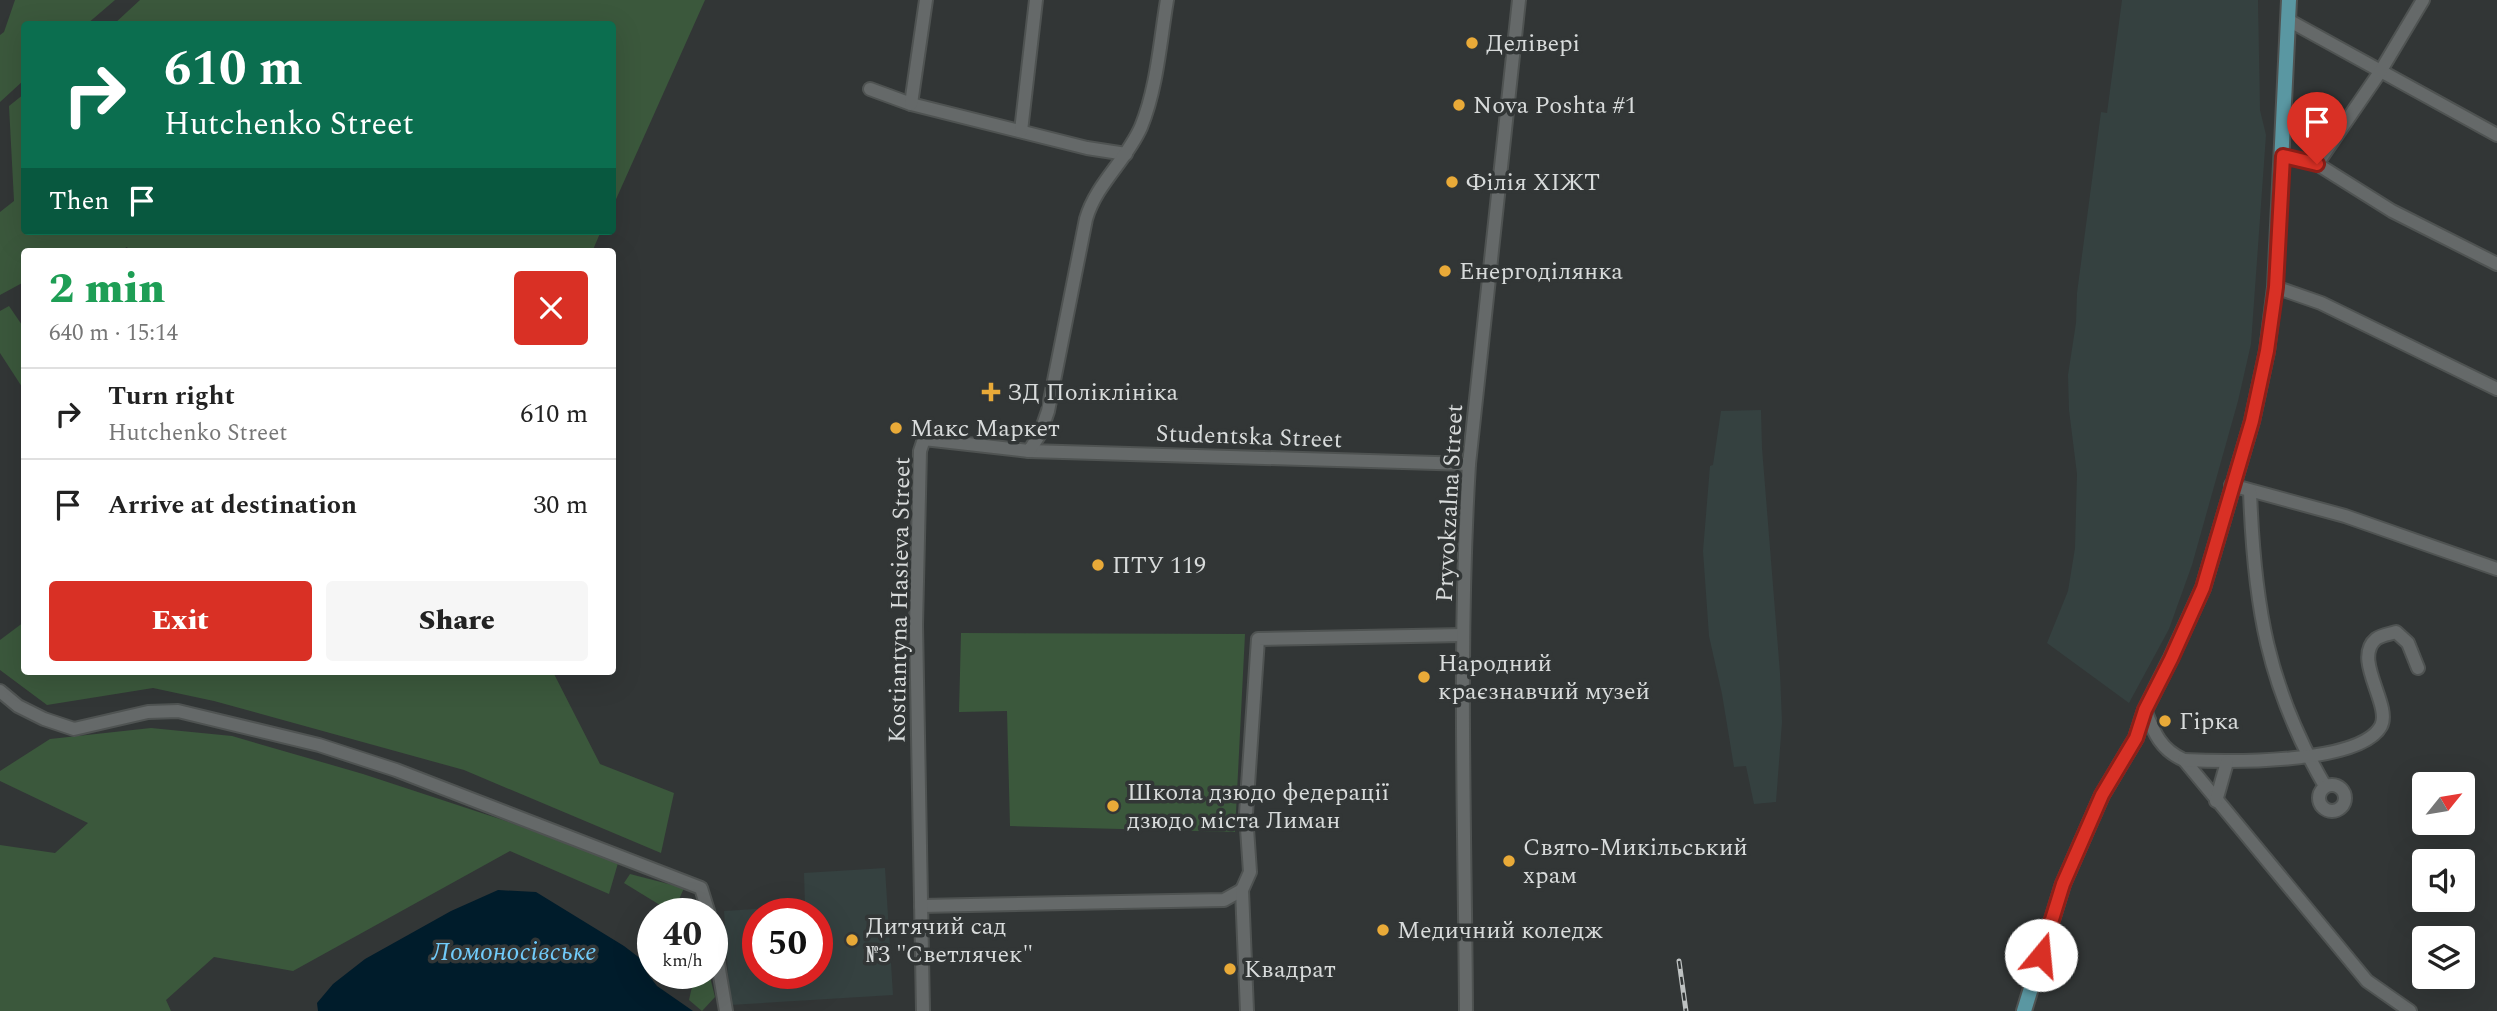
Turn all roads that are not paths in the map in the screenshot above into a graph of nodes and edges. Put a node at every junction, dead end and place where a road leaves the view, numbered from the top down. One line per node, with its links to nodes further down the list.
1 (926, 0): 10 (street)
2 (1036, 0): 11 (street)
3 (1167, 0): 13 (street)
4 (1520, 0): 20 (street, Pryvokzalna Street)
5 (2288, 0): 7 (main road)
6 (2423, 0): 8 (street)
7 (2288, 20): 8 (street); 14 (main road)
8 (2380, 72): 12 (street); 15 (street)
9 (870, 89): 10 (street)
10 (911, 104): 11 (street)
11 (1021, 131): 13 (street)
12 (2497, 135)
13 (1126, 154): 19 (street)
14 (2283, 156): 15 (street); 17 (main road)
15 (2317, 164): 16 (street)
16 (2497, 264)
17 (2276, 287): 18 (street); 21 (main road)
18 (2497, 389)
19 (1028, 451): 20 (street, Studentska Street); 35 (street, Kostiantyna Hasieva Street)
20 (1469, 464): 24 (street, Pryvokzalna Street)
21 (2231, 485): 22 (street); 27 (main road)
22 (2250, 491): 23 (street); 28 (street)
23 (2497, 569)
24 (1463, 635): 33 (street); 40 (street, Pryvokzalna Street)
25 (2418, 668): 28 (street)
26 (0, 691): 34 (street)
27 (2145, 710): 29 (street); 41 (main road)
28 (2308, 757): 30 (street); 31 (street)
29 (2184, 760): 30 (street); 32 (street)
30 (2227, 762): 32 (street)
31 (2325, 786)
32 (2216, 801): 42 (street)
33 (1242, 890): 35 (street); 39 (street)
34 (704, 898)
35 (921, 906): 38 (street, Kostiantyna Hasieva Street)
36 (722, 989): 37 (street)
37 (726, 1011)
38 (923, 1011)
39 (1247, 1011)
40 (1466, 1011)
41 (2024, 1011)
42 (2410, 1011)

